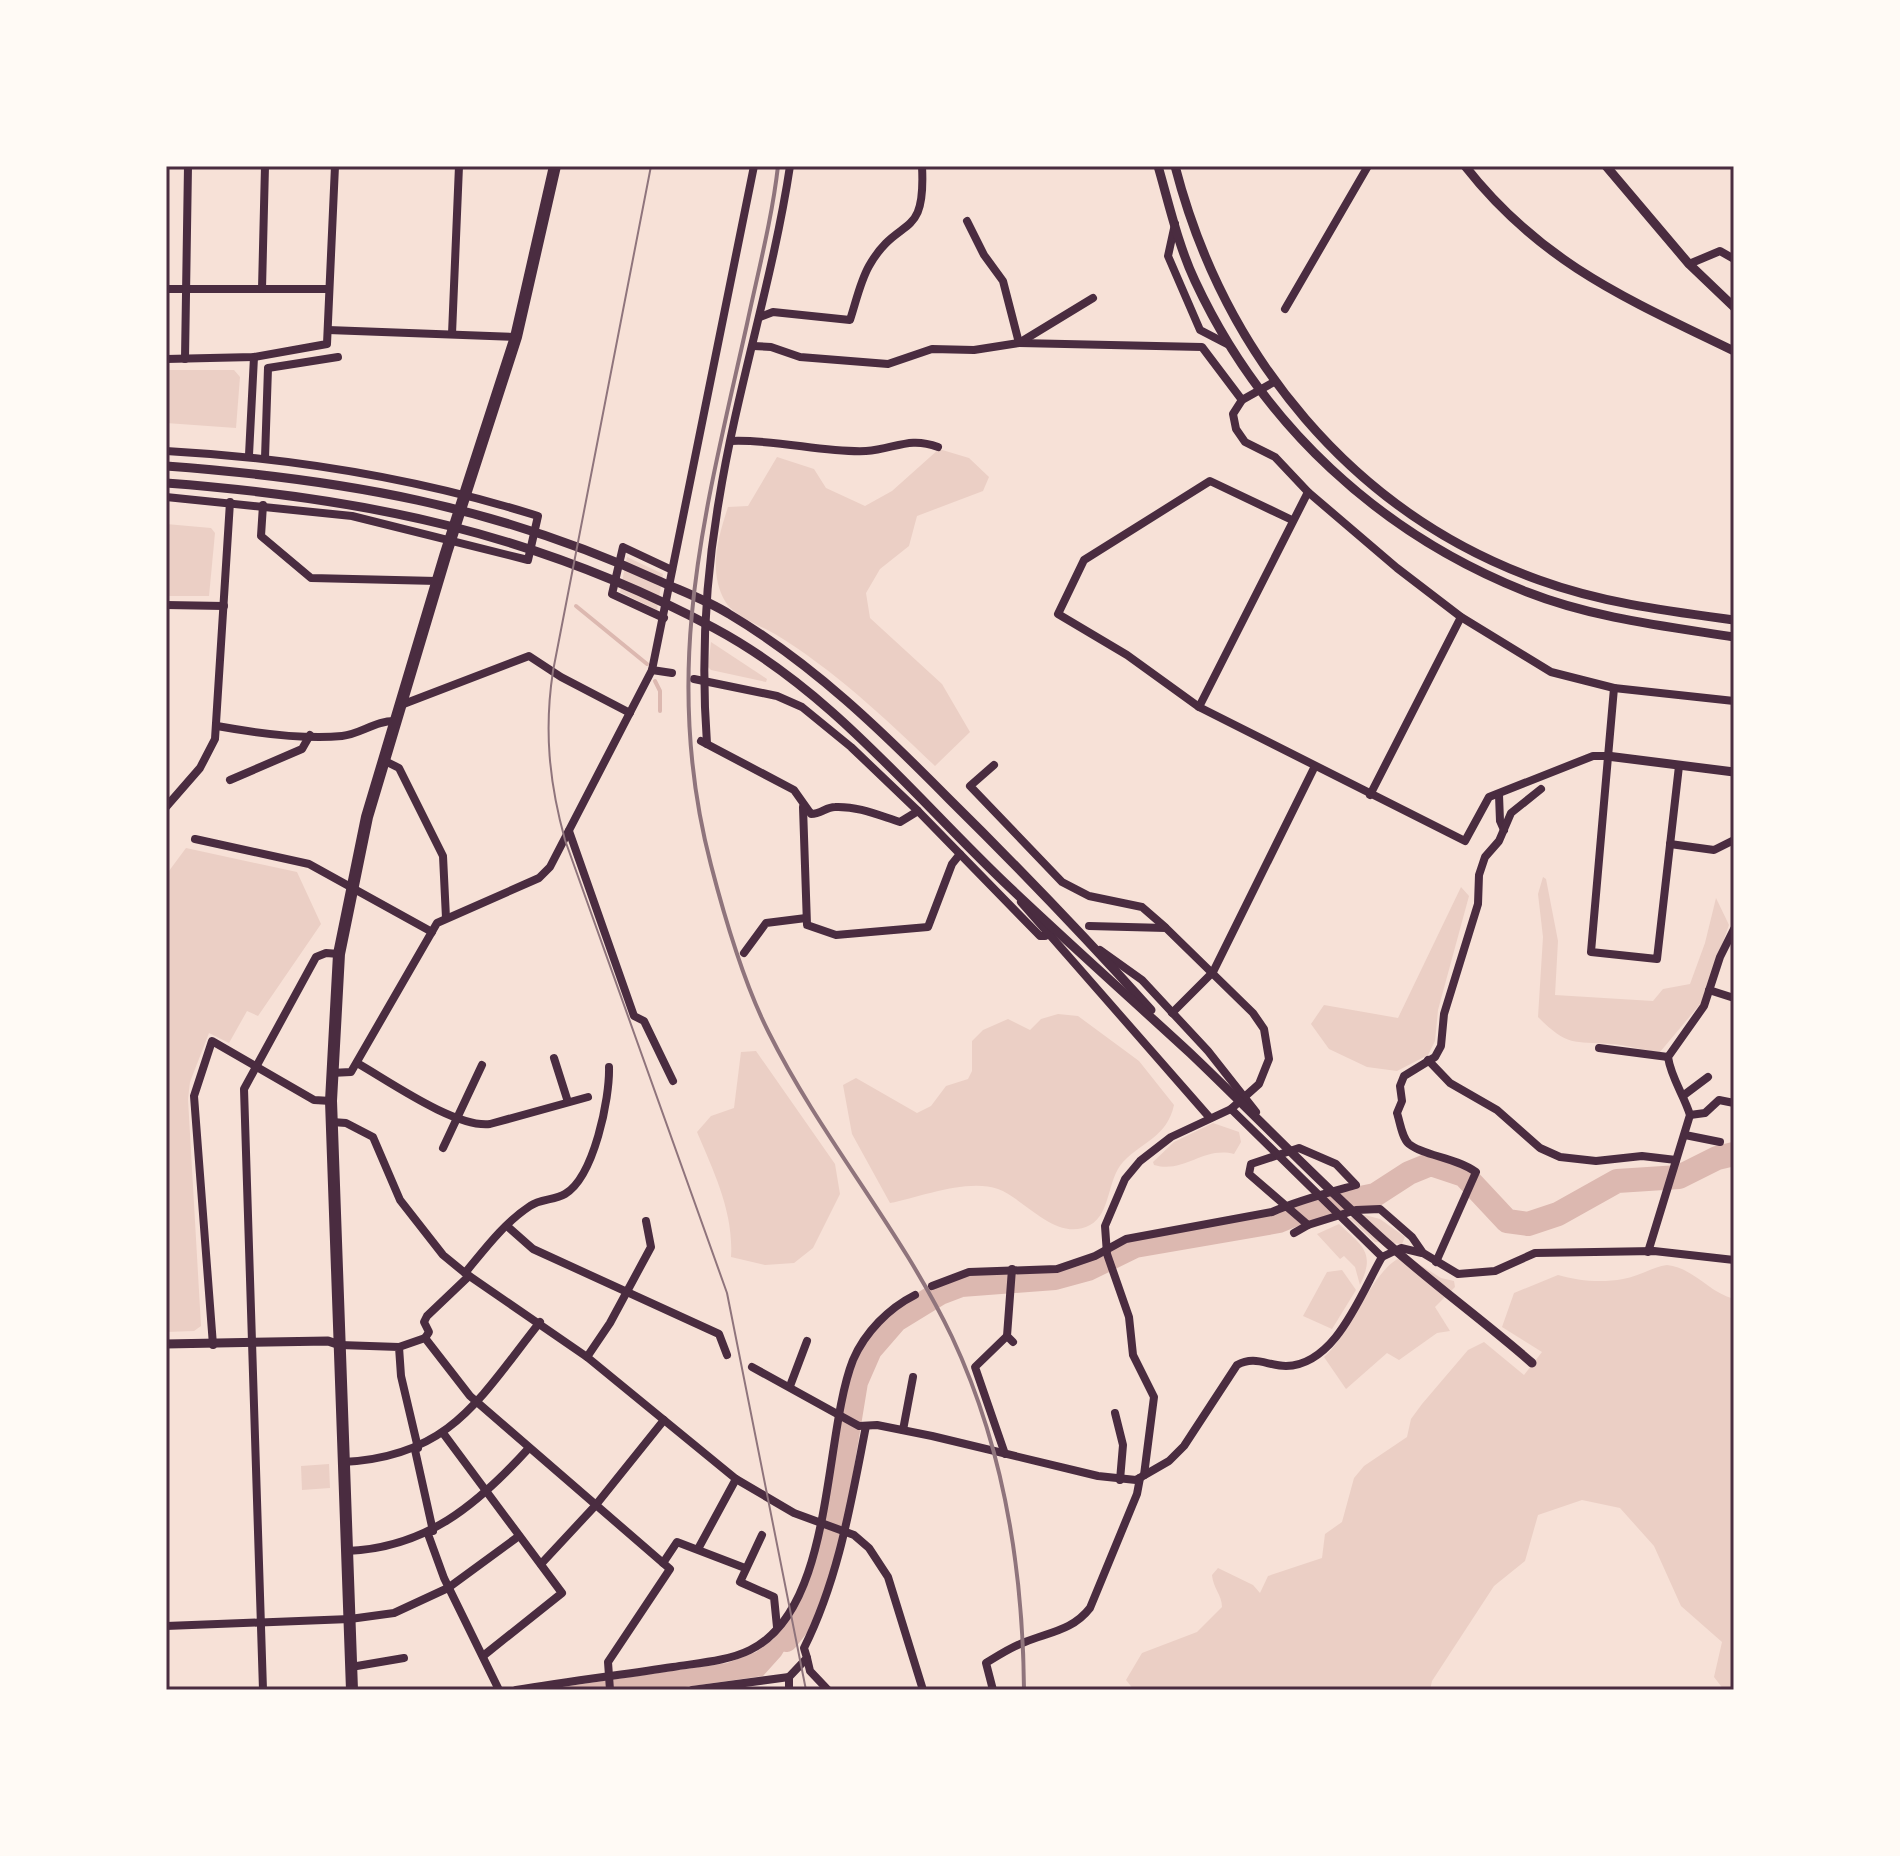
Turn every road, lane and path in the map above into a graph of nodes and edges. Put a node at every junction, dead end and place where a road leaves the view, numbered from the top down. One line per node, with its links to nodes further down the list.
1 (188, 166): 18 (street)
2 (265, 166): 20 (street)
3 (335, 166): 21 (street)
4 (459, 166): 27 (street)
5 (555, 166): 28 (highway)
6 (754, 166): 54 (street)
7 (790, 166): 25 (street)
8 (922, 166): 25 (street)
9 (1158, 166): 15 (street)
10 (1175, 166): 37 (street)
11 (1368, 166): 24 (street)
12 (1465, 166): 32 (street)
13 (1606, 166): 17 (street)
14 (967, 221): 29 (street)
15 (1175, 224): 30 (street); 30 (street)
16 (1734, 259): 17 (street)
17 (1689, 264): 23 (street)
18 (185, 288): 19 (street); 20 (street); 36 (street)
19 (166, 289)
20 (262, 289): 21 (street)
21 (329, 289): 26 (street)
22 (1093, 298): 29 (street)
23 (1734, 307)
24 (1285, 309)
25 (760, 317): 31 (street)
26 (328, 330): 27 (street); 33 (street)
27 (452, 334): 28 (street)
28 (516, 337): 48 (highway)
29 (1019, 343): 31 (street); 39 (street)
30 (1227, 344): 38 (street)
31 (753, 346): 40 (street)
32 (1734, 351)
33 (254, 357): 36 (street); 43 (street)
34 (338, 357): 44 (street)
35 (166, 359): 36 (street)
36 (185, 359)
37 (1274, 382): 38 (street); 60 (street)
38 (1258, 391): 39 (street); 61 (street)
39 (1242, 400): 47 (street)
40 (731, 441): 41 (street); 64 (street)
41 (938, 447)
42 (166, 451): 43 (street)
43 (249, 455): 44 (street)
44 (265, 458): 48 (street)
45 (166, 466): 101 (street)
46 (166, 483): 92 (street)
47 (1308, 492): 52 (street); 58 (street)
48 (466, 494): 53 (highway); 53 (street)
49 (166, 497): 50 (street)
50 (230, 502): 51 (street); 57 (street)
51 (263, 505): 53 (street); 55 (street)
52 (1292, 520): 68 (street); 68 (street)
53 (450, 539): 55 (highway)
54 (672, 570): 59 (street); 59 (street)
55 (437, 581): 67 (highway)
56 (166, 605): 57 (street)
57 (224, 606): 71 (street)
58 (1461, 617): 65 (street); 81 (street)
59 (664, 618): 62 (street)
60 (1734, 620)
61 (1734, 637)
62 (652, 670): 63 (street); 69 (street)
63 (672, 673)
64 (698, 679): 84 (street); 85 (street)
65 (1614, 688): 66 (street); 73 (street)
66 (1734, 701)
67 (401, 705): 69 (street); 70 (highway)
68 (1199, 707): 77 (street)
69 (630, 713): 87 (street)
70 (396, 721): 72 (street); 74 (highway)
71 (217, 726): 72 (street); 83 (street)
72 (310, 735): 79 (street)
73 (1607, 756): 76 (street); 82 (street); 90 (street)
74 (385, 761): 93 (highway); 94 (street)
75 (994, 765): 97 (street)
76 (1679, 766): 78 (street); 90 (street)
77 (1314, 768): 81 (street); 104 (street)
78 (1734, 772)
79 (230, 780)
80 (1541, 789): 86 (street)
81 (1370, 795): 82 (street)
82 (1499, 795): 86 (street)
83 (166, 807)
84 (803, 807): 85 (street); 95 (street)
85 (918, 811): 91 (street)
86 (1504, 830): 112 (street)
87 (569, 831): 94 (street); 119 (street)
88 (195, 839): 93 (street)
89 (1734, 840): 90 (street)
90 (1670, 844)
91 (960, 854): 95 (street); 100 (street)
92 (1003, 880): 109 (street); 128 (street)
93 (351, 887): 99 (street); 103 (highway)
94 (446, 918): 99 (street)
95 (806, 918): 102 (street)
96 (1089, 926): 97 (street)
97 (1166, 928): 104 (street)
98 (1734, 929): 105 (street)
99 (432, 932): 113 (street)
100 (1045, 936)
101 (1089, 942): 107 (street); 109 (street)
102 (744, 953)
103 (339, 954): 114 (street); 117 (highway)
104 (1213, 972): 107 (street); 123 (street)
105 (1709, 990): 106 (street); 110 (street)
106 (1734, 998)
107 (1172, 1013): 123 (street)
108 (1599, 1048): 110 (street)
109 (1193, 1057): 123 (street)
110 (1668, 1057): 120 (street)
111 (554, 1058): 124 (street)
112 (1428, 1060): 133 (street); 144 (street)
113 (357, 1063): 117 (street); 127 (street)
114 (255, 1064): 122 (street); 154 (street); 155 (street)
115 (482, 1065): 127 (street)
116 (609, 1067): 137 (street)
117 (331, 1073): 122 (highway)
118 (1708, 1077): 120 (street)
119 (673, 1081)
120 (1684, 1095): 126 (street)
121 (588, 1097): 124 (street)
122 (331, 1101): 129 (highway)
123 (1236, 1101): 128 (street); 142 (street); 160 (street)
124 (568, 1102): 127 (street)
125 (1734, 1103): 126 (street)
126 (1690, 1115): 130 (street)
127 (457, 1117): 132 (street)
128 (1210, 1118): 141 (street)
129 (332, 1122): 146 (street); 156 (highway)
130 (1685, 1135): 131 (street); 133 (street)
131 (1720, 1142)
132 (443, 1148)
133 (1676, 1160): 139 (street)
134 (1289, 1206): 134 (street); 136 (street); 141 (street)
135 (646, 1221): 148 (street)
136 (1306, 1224): 138 (street); 140 (street)
137 (507, 1226): 146 (street); 148 (street)
138 (1294, 1233)
139 (1648, 1252): 143 (street); 144 (street)
140 (1423, 1253): 142 (street); 144 (street)
141 (1108, 1255): 145 (street); 175 (street)
142 (1382, 1257): 175 (street)
143 (1734, 1260)
144 (1436, 1262)
145 (1012, 1271): 147 (street); 173 (street)
146 (467, 1275): 150 (street); 151 (street)
147 (932, 1286)
148 (626, 1293): 158 (street); 159 (street)
149 (915, 1295): 166 (street)
150 (540, 1322): 159 (street); 164 (street)
151 (425, 1338): 157 (street); 164 (street)
152 (807, 1341): 163 (street)
153 (166, 1344): 154 (street)
154 (213, 1345): 155 (street)
155 (252, 1345): 156 (street); 192 (street)
156 (340, 1345): 157 (street); 174 (highway)
157 (399, 1347): 171 (street)
158 (727, 1355)
159 (587, 1357): 167 (street)
160 (1532, 1363)
161 (752, 1367): 163 (street)
162 (913, 1377): 169 (street)
163 (790, 1386): 166 (street)
164 (476, 1400): 170 (street); 172 (street)
165 (1115, 1413): 177 (street)
166 (843, 1416): 168 (street); 180 (street)
167 (664, 1420): 176 (street); 179 (street)
168 (865, 1426): 169 (street); 182 (street)
169 (903, 1430): 173 (street)
170 (443, 1433): 171 (street); 178 (street)
171 (417, 1449): 174 (street); 181 (street)
172 (528, 1449): 178 (street); 179 (street)
173 (1005, 1454): 177 (street)
174 (343, 1462): 186 (highway)
175 (1142, 1476): 177 (street); 210 (street)
176 (736, 1479): 180 (street); 185 (street)
177 (1120, 1480)
178 (489, 1492): 181 (street); 184 (street)
179 (595, 1506): 187 (street); 188 (street)
180 (823, 1525): 182 (street); 194 (street)
181 (430, 1532): 186 (street); 190 (street)
182 (844, 1532): 197 (street); 209 (street)
183 (762, 1535): 189 (street)
184 (519, 1536): 188 (street); 190 (street)
185 (698, 1549): 187 (street); 189 (street)
186 (347, 1551): 191 (highway)
187 (663, 1563): 199 (street)
188 (541, 1564): 195 (street)
189 (745, 1568): 194 (street)
190 (448, 1588): 191 (street); 195 (street)
191 (350, 1619): 192 (street); 198 (highway)
192 (260, 1623): 193 (street); 201 (street)
193 (166, 1626)
194 (777, 1627): 199 (street)
195 (483, 1656): 203 (street)
196 (404, 1658): 198 (street)
197 (807, 1658): 200 (street); 208 (street)
198 (351, 1667): 202 (highway)
199 (608, 1676): 204 (street); 205 (street)
200 (789, 1677): 206 (street); 207 (street)
201 (263, 1690)
202 (352, 1690)
203 (499, 1690)
204 (516, 1690)
205 (610, 1690)
206 (692, 1690)
207 (789, 1690)
208 (828, 1690)
209 (923, 1690)
210 (993, 1690)

